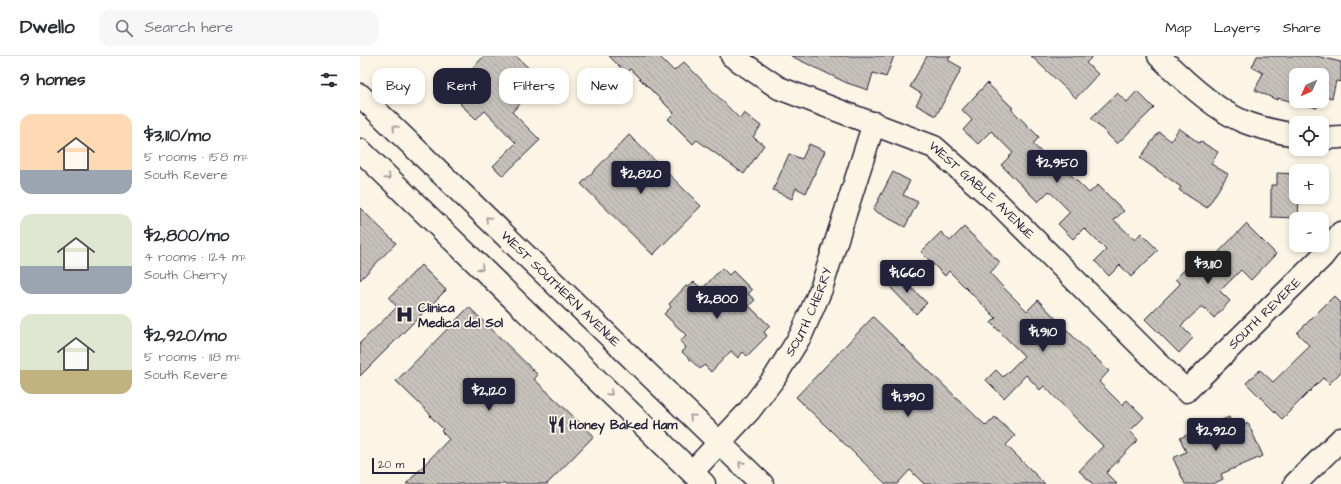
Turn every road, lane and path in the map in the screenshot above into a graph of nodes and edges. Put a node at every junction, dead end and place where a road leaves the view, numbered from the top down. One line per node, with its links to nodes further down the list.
1 (732, 56): 4 (street, WEST GABLE AVENUE)
2 (1159, 56): 5 (street)
3 (360, 95): 12 (street, WEST SOUTHERN AVENUE, one-way to 3)
4 (874, 123): 10 (street, WEST GABLE AVENUE); 12 (street, SOUTH CHERRY)
5 (1289, 134)
6 (1341, 137): 7 (street)
7 (1329, 138)
8 (360, 150): 13 (street, one-way to 13)
9 (1341, 233): 10 (street, SOUTH REVERE)
10 (1186, 391)
11 (1341, 439): 15 (street)
12 (720, 444): 13 (street, SOUTH CHERRY); 14 (street, WEST SOUTHERN AVENUE, one-way to 12)
13 (698, 478)
14 (762, 484)
15 (1295, 484)

